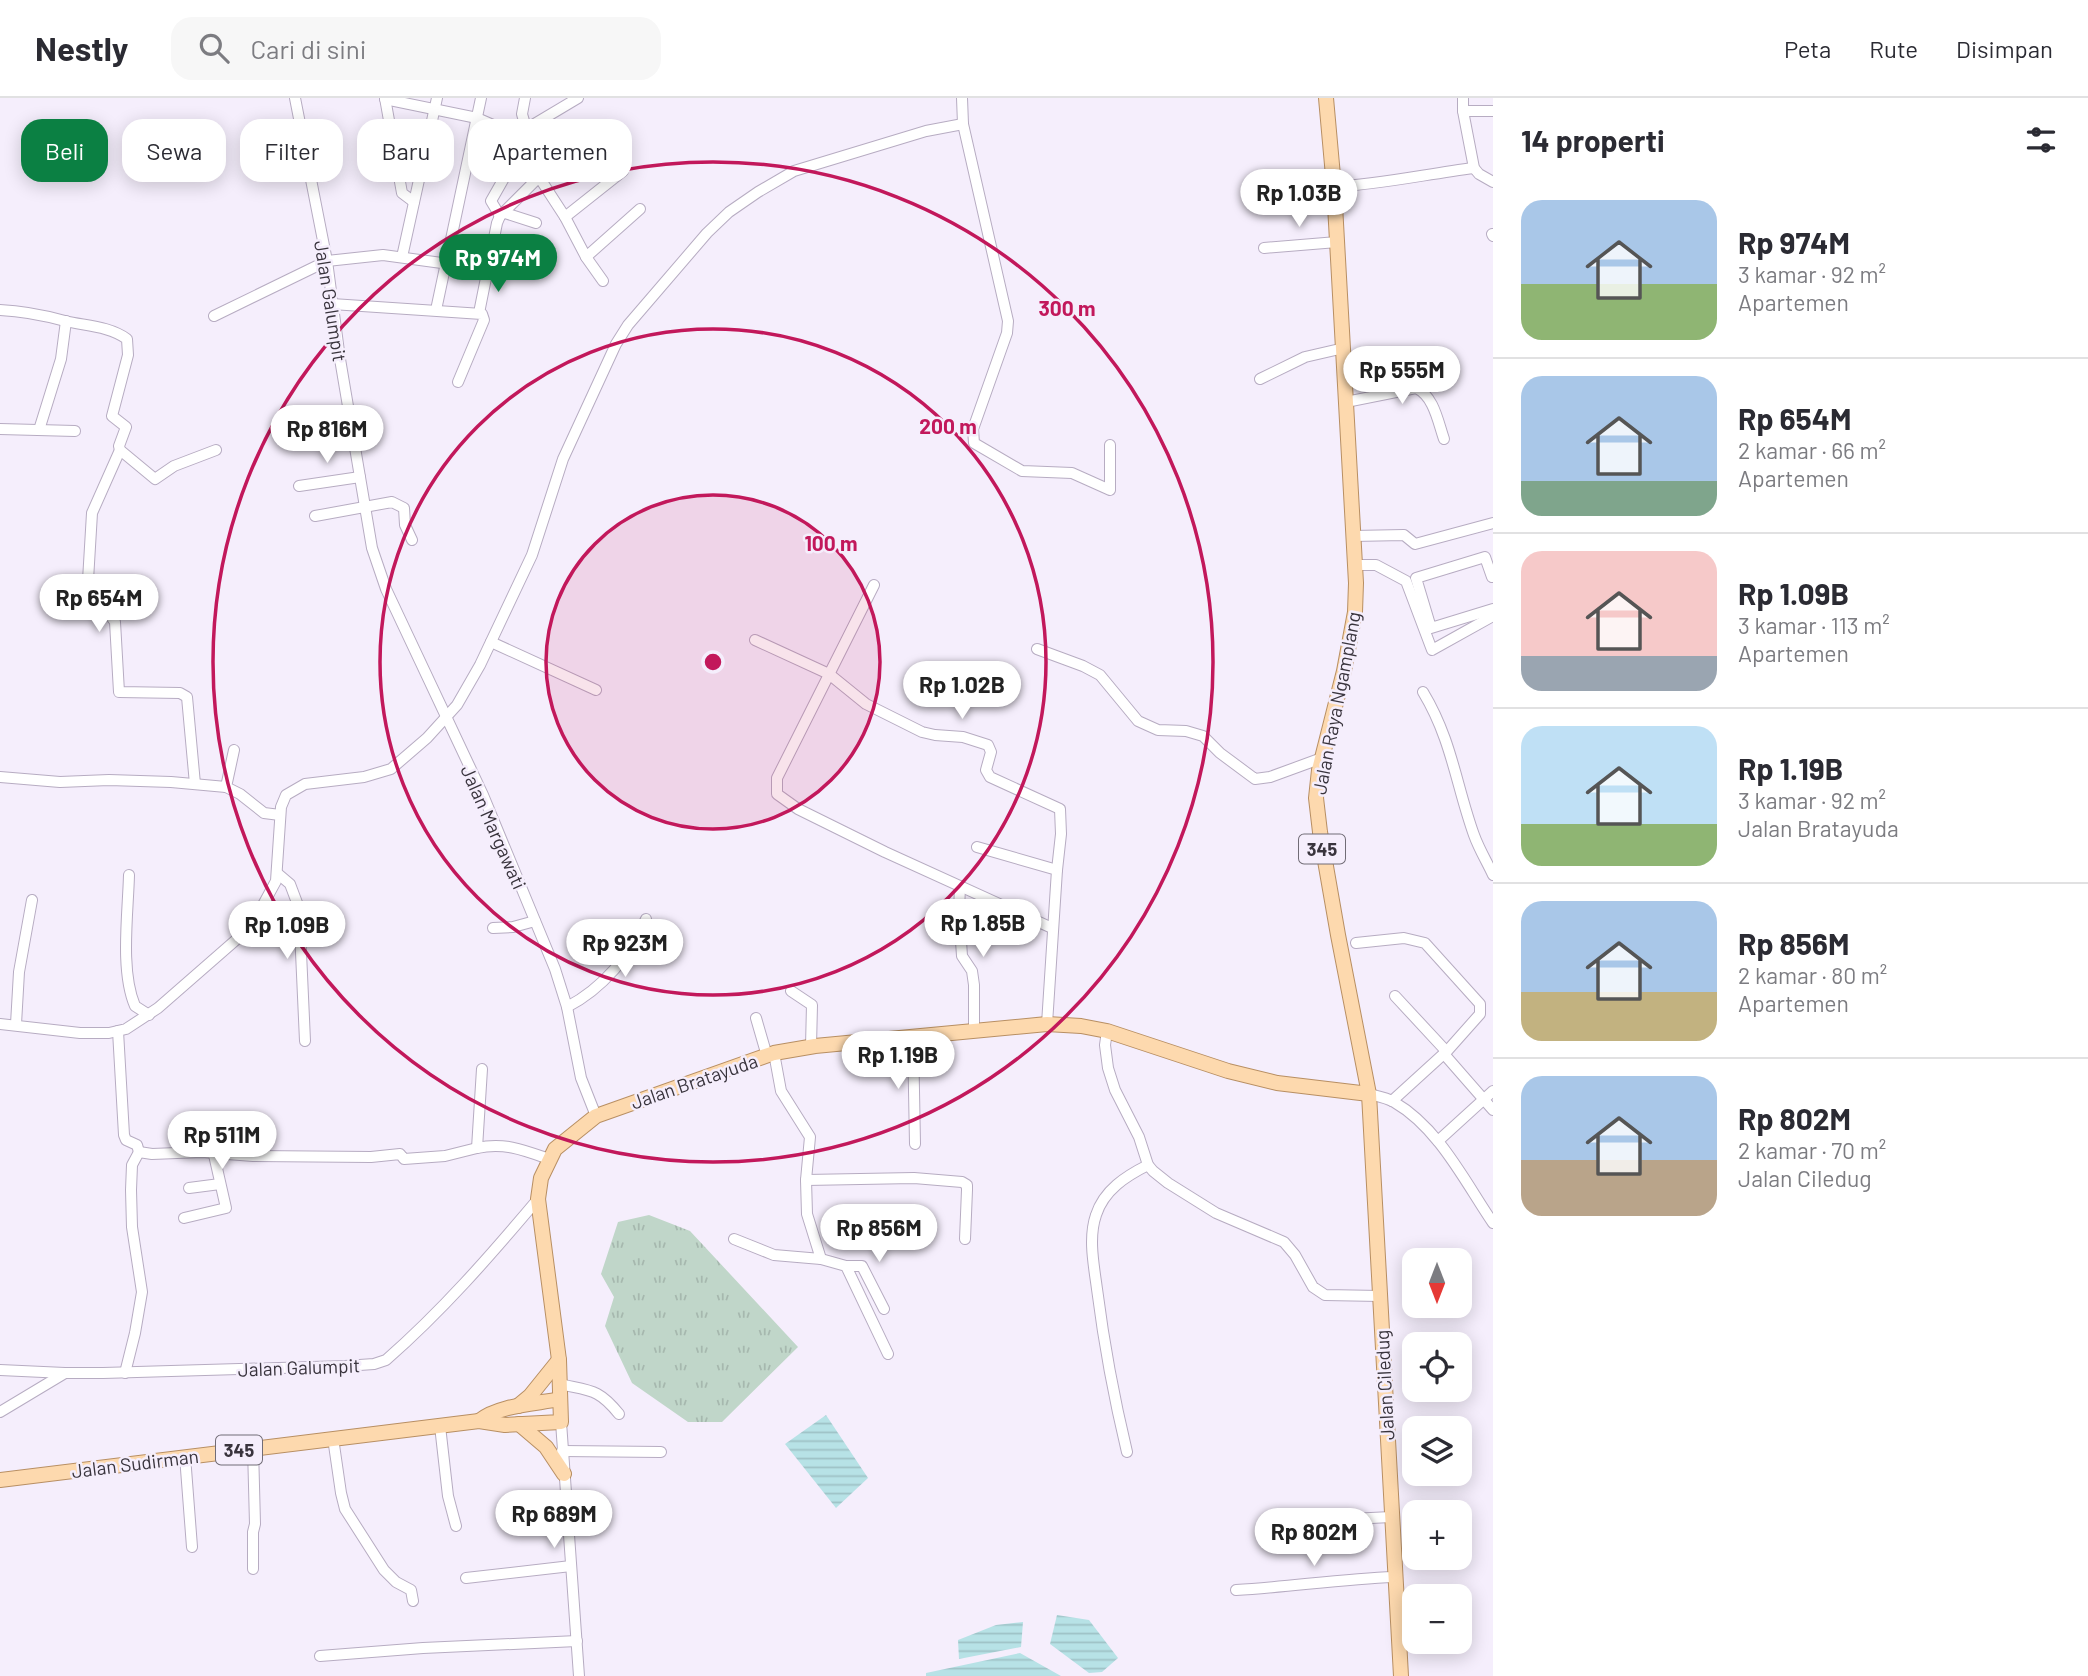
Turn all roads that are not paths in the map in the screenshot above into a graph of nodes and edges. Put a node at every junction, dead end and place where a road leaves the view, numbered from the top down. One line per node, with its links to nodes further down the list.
1 (295, 98): 33 (street, Jalan Galumpit)
2 (385, 98): 9 (street); 24 (street)
3 (481, 98): 12 (street)
4 (525, 98): 14 (street)
5 (578, 98): 15 (street)
6 (962, 98): 16 (street)
7 (1326, 98): 23 (main road, Jalan Raya Ngamplang)
8 (1463, 98): 10 (street)
9 (436, 104): 12 (street); 24 (street)
10 (1463, 111): 11 (street); 17 (street)
11 (1493, 111)
12 (477, 118): 13 (street); 34 (street)
13 (480, 119)
14 (522, 119)
15 (542, 119)
16 (963, 124): 51 (street); 69 (street)
17 (1474, 168): 22 (street); 23 (street)
18 (502, 182): 26 (street)
19 (534, 182): 26 (street)
20 (542, 182): 27 (street)
21 (609, 182): 27 (street)
22 (1493, 182)
23 (1335, 187): 29 (main road, Jalan Raya Ngamplang)
24 (414, 202): 31 (street)
25 (640, 209): 32 (street)
26 (503, 214): 28 (street); 35 (street)
27 (565, 217): 32 (street)
28 (536, 223)
29 (1337, 242): 30 (street); 43 (main road, Jalan Raya Ngamplang)
30 (1264, 248)
31 (402, 257): 33 (street); 34 (street)
32 (586, 257): 36 (street)
33 (327, 261): 37 (street, Jalan Galumpit); 41 (street)
34 (444, 264): 35 (street); 39 (street)
35 (486, 269): 40 (street)
36 (603, 281)
37 (332, 303): 39 (street); 54 (street, Jalan Galumpit)
38 (0, 310): 42 (street)
39 (436, 310): 40 (street)
40 (479, 313): 45 (street)
41 (214, 316)
42 (66, 321): 48 (street); 52 (street)
43 (1344, 348): 44 (street); 46 (main road, Jalan Raya Ngamplang)
44 (1260, 379)
45 (458, 382)
46 (1346, 401): 50 (street); 59 (main road, Jalan Raya Ngamplang)
47 (0, 429): 48 (street)
48 (39, 430): 49 (street)
49 (75, 431)
50 (1444, 439)
51 (1110, 445)
52 (120, 450): 53 (street); 79 (street)
53 (216, 450)
54 (360, 477): 55 (street); 56 (street, Jalan Galumpit)
55 (299, 485)
56 (364, 508): 57 (street); 60 (street); 74 (street, Jalan Galumpit)
57 (315, 516)
58 (1493, 523): 59 (street)
59 (1353, 536): 61 (main road, Jalan Raya Ngamplang)
60 (412, 540)
61 (1355, 565): 63 (street); 77 (main road, Jalan Raya Ngamplang / 345)
62 (1492, 577): 63 (street)
63 (1411, 580): 67 (street)
64 (874, 585): 71 (street)
65 (1493, 609): 67 (street)
66 (1493, 616): 67 (street)
67 (1427, 629)
68 (755, 640): 71 (street)
69 (491, 642): 72 (street); 75 (street)
70 (1037, 649): 77 (street)
71 (829, 674): 83 (street); 87 (street)
72 (596, 690)
73 (1423, 692): 86 (street)
74 (439, 699): 75 (street, Jalan Margawati)
75 (446, 715): 81 (street); 90 (street, Jalan Margawati)
76 (234, 750): 80 (street)
77 (1322, 758): 112 (main road, Jalan Raya Ngamplang / 345)
78 (0, 777): 79 (street)
79 (195, 784): 80 (street)
80 (226, 787): 81 (street)
81 (272, 814): 84 (street)
82 (977, 846): 83 (street)
83 (1058, 870): 92 (street)
84 (277, 873): 97 (street); 106 (street)
85 (129, 875): 97 (street)
86 (1493, 875)
87 (960, 886): 92 (street); 104 (street)
88 (32, 900): 99 (street)
89 (646, 919): 96 (street)
90 (535, 921): 91 (street); 96 (street, Jalan Margawati)
91 (493, 928)
92 (1052, 928): 101 (street)
93 (1356, 943): 108 (street)
94 (790, 991): 107 (street)
95 (1395, 996): 108 (street)
96 (568, 1007): 116 (street, Jalan Margawati)
97 (144, 1012): 102 (street)
98 (756, 1018): 109 (street)
99 (17, 1019): 100 (street); 102 (street)
100 (0, 1024)
101 (1047, 1024): 103 (main road, Jalan Bratayuda); 104 (main road, Jalan Bratayuda)
102 (118, 1031): 120 (street)
103 (1107, 1031): 112 (main road, Jalan Bratayuda); 123 (street)
104 (975, 1032): 105 (main road, Jalan Bratayuda)
105 (913, 1038): 107 (main road, Jalan Bratayuda); 118 (street)
106 (305, 1041)
107 (811, 1046): 109 (main road, Jalan Bratayuda)
108 (1445, 1052): 113 (street); 114 (street)
109 (771, 1054): 116 (main road, Jalan Bratayuda); 124 (street)
110 (482, 1069): 119 (street)
111 (1493, 1091): 113 (street)
112 (1369, 1094): 114 (street); 135 (main road, Jalan Ciledug)
113 (1484, 1099): 115 (street); 117 (street)
114 (1392, 1101): 117 (street)
115 (1493, 1110)
116 (596, 1116): 122 (main road, Jalan Bratayuda)
117 (1438, 1141): 128 (street)
118 (915, 1144)
119 (478, 1148): 121 (street); 122 (street)
120 (139, 1152): 121 (street); 141 (street)
121 (215, 1155): 125 (street)
122 (549, 1159): 127 (main road, Jalan Bratayuda)
123 (1148, 1165): 135 (street); 155 (street)
124 (806, 1180): 132 (street); 133 (street)
125 (220, 1184): 126 (street); 129 (street)
126 (189, 1188)
127 (538, 1199): 138 (main road, Jalan Bratayuda); 141 (street, Jalan Galumpit)
128 (1489, 1209): 130 (street)
129 (184, 1218)
130 (1493, 1223)
131 (734, 1239): 133 (street)
132 (965, 1239)
133 (821, 1259): 134 (street)
134 (846, 1266): 136 (street); 137 (street)
135 (1380, 1297): 159 (main road, Jalan Ciledug)
136 (884, 1309)
137 (888, 1354)
138 (559, 1360): 142 (main road, Jalan Bratayuda); 144 (main road, 345)
139 (0, 1370): 140 (street, Jalan Galumpit)
140 (65, 1373): 141 (street, Jalan Galumpit); 145 (street)
141 (125, 1373)
142 (559, 1384): 143 (main road, Jalan Bratayuda); 146 (street)
143 (560, 1399): 144 (main road, 345); 148 (main road, Jalan Bratayuda)
144 (515, 1408): 147 (main road, 345)
145 (0, 1412)
146 (619, 1414)
147 (479, 1421): 149 (main road, 345); 150 (main road, Jalan Sudirman / 345)
148 (561, 1422): 149 (main road, 345); 153 (street, Jalan Bratayuda)
149 (519, 1424): 157 (main road)
150 (440, 1426): 151 (main road, Jalan Sudirman / 345); 161 (street)
151 (333, 1438): 152 (main road, Jalan Sudirman / 345); 168 (street)
152 (253, 1448): 156 (main road, Jalan Sudirman / 345); 164 (street)
153 (562, 1451): 154 (street); 157 (street, Jalan Bratayuda)
154 (661, 1452)
155 (1127, 1452)
156 (185, 1456): 158 (main road, Jalan Sudirman / 345); 162 (street)
157 (564, 1474): 163 (street, Jalan Bratayuda)
158 (0, 1480)
159 (1391, 1517): 160 (street); 165 (main road, Jalan Ciledug)
160 (1271, 1523)
161 (456, 1526)
162 (192, 1547)
163 (571, 1566): 166 (street); 169 (street, Jalan Bratayuda)
164 (253, 1569)
165 (1394, 1577): 167 (street); 172 (main road, Jalan Ciledug)
166 (466, 1578)
167 (1236, 1590)
168 (413, 1601)
169 (577, 1641): 170 (street); 171 (street, Jalan Bratayuda)
170 (320, 1656)
171 (579, 1676)
172 (1401, 1676)

